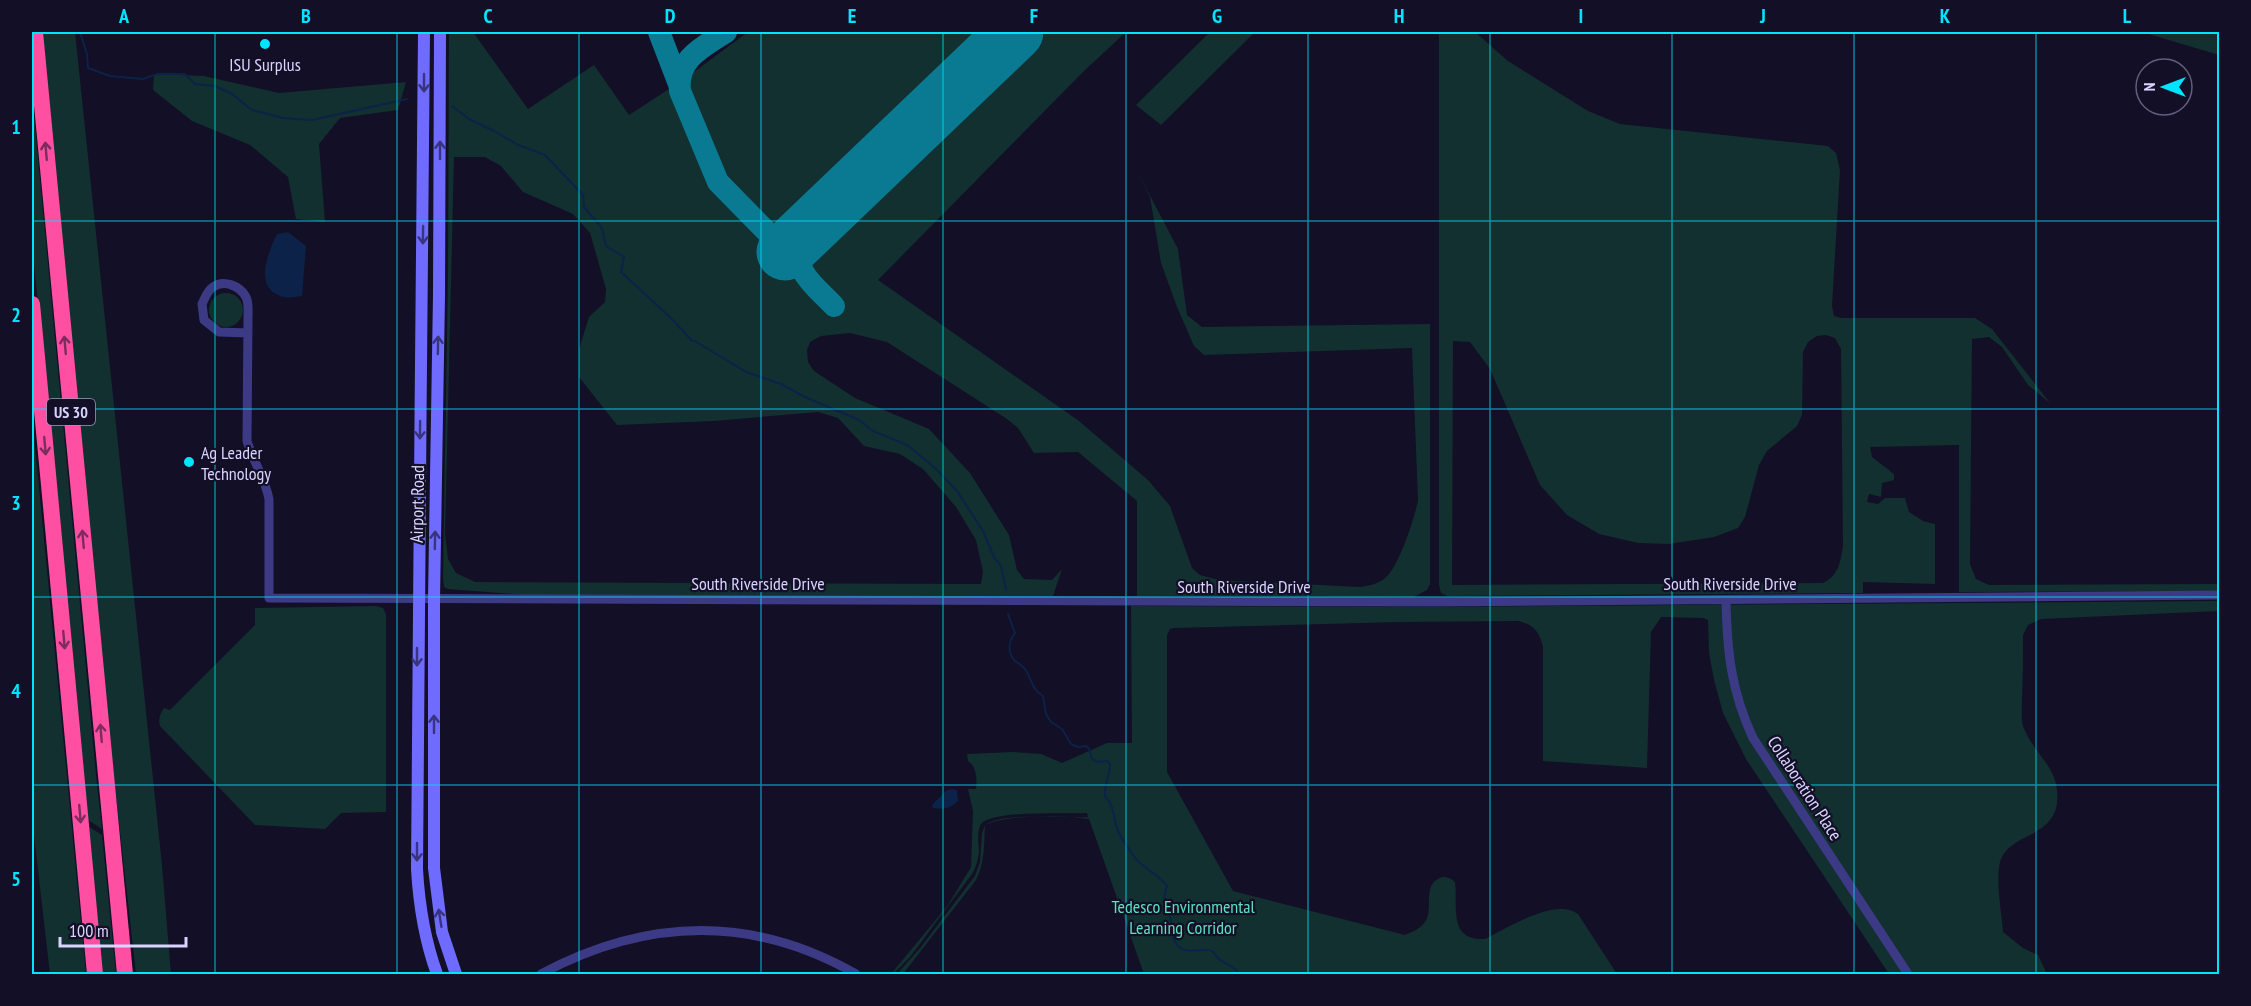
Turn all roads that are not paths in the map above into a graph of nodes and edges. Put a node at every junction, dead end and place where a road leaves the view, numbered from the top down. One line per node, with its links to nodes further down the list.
1 (35, 32): 11 (highway, US 30, one-way to 1)
2 (424, 32): 7 (main road, Airport Road, one-way to 7)
3 (440, 32): 8 (main road, Airport Road, one-way to 3)
4 (32, 304): 10 (highway, US 30, one-way to 10)
5 (248, 333): 5 (street); 7 (street, South Riverside Drive)
6 (2220, 595): 9 (street, South Riverside Drive)
7 (417, 599): 8 (street, South Riverside Drive); 12 (main road, Airport Road, one-way to 12)
8 (434, 599): 9 (street, South Riverside Drive); 13 (main road, Airport Road, one-way to 8)
9 (1726, 600): 16 (street, Collaboration Place)
10 (95, 975)
11 (125, 975)
12 (437, 975)
13 (456, 975)
14 (541, 975): 15 (street)
15 (856, 975)
16 (1908, 975)

